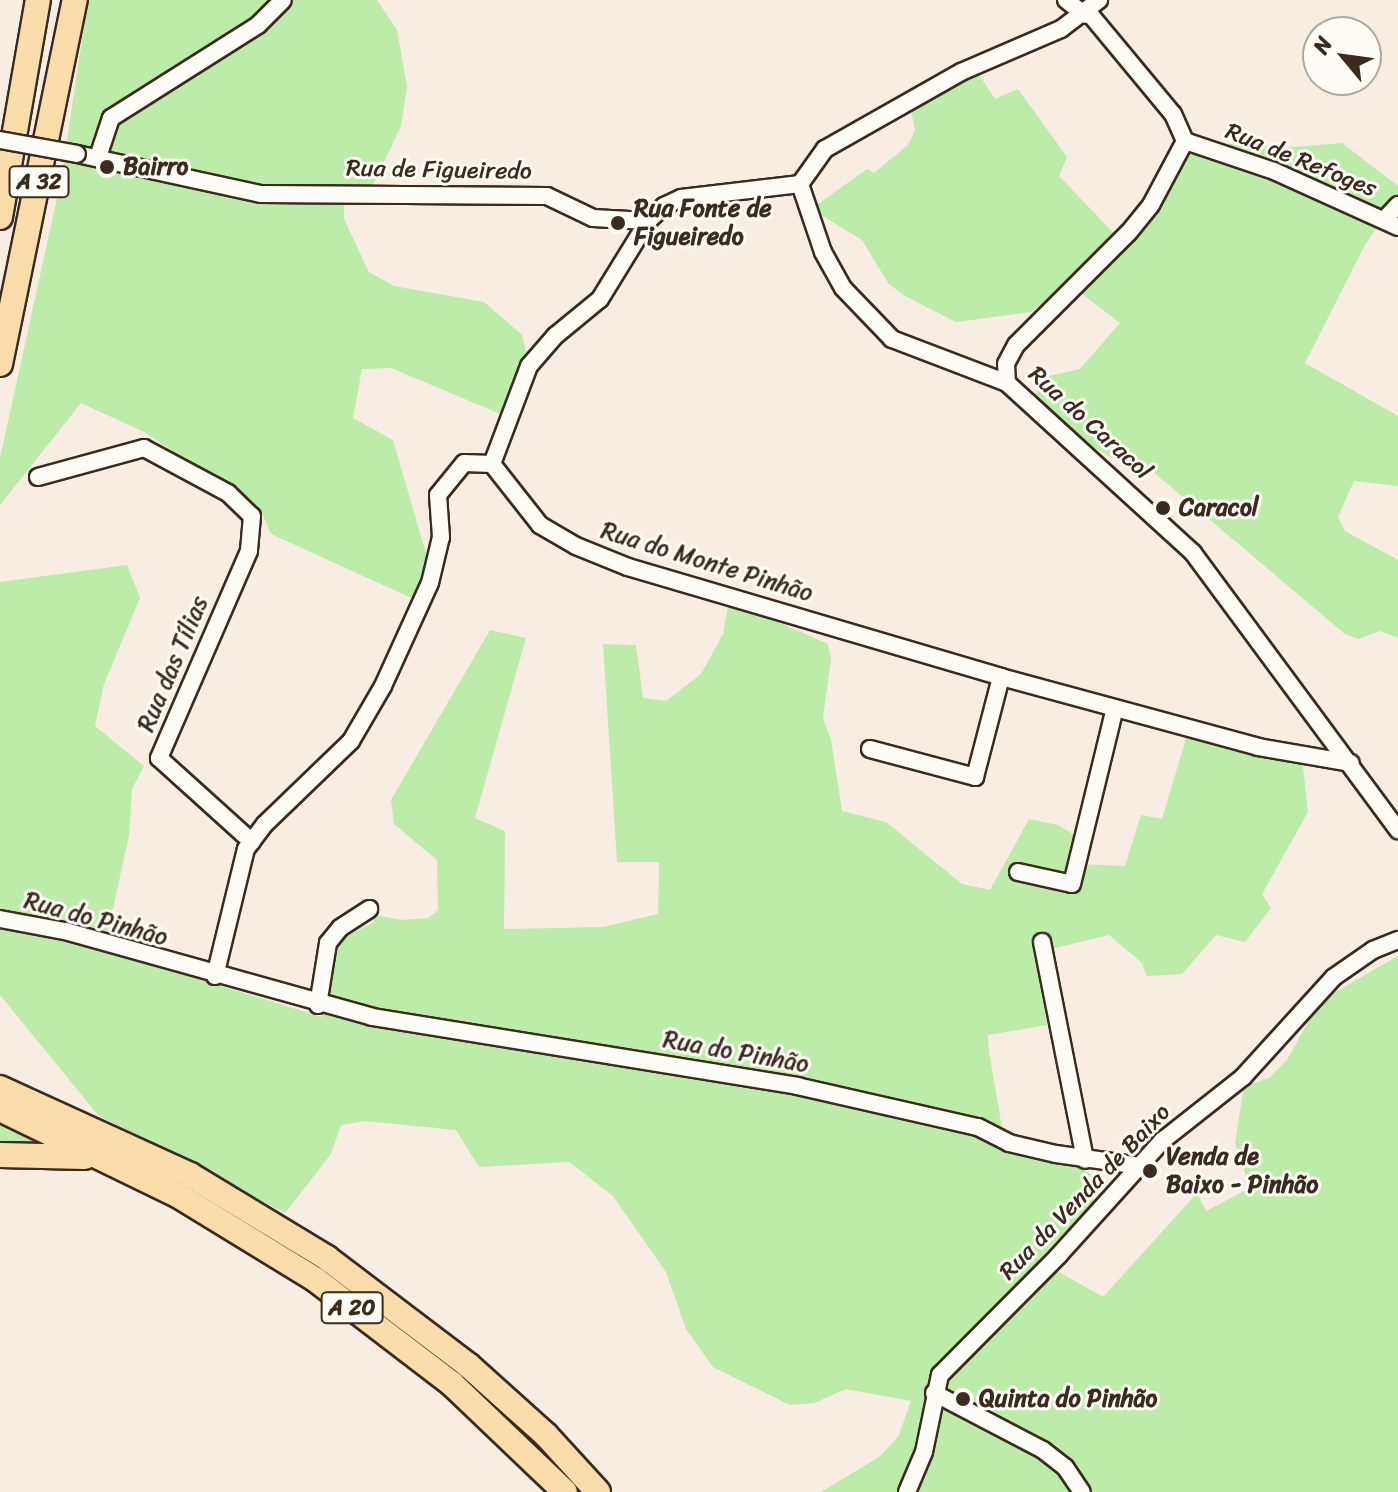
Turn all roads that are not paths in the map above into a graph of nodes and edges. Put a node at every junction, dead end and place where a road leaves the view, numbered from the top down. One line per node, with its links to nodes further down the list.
1 (38, 0): 11 (highway, A 32)
2 (75, 0): 14 (highway, A 32)
3 (283, 0): 8 (street)
4 (1066, 0): 5 (street)
5 (1091, 9): 7 (street); 9 (street)
6 (0, 140): 8 (street, Rua de Figueiredo, bridge)
7 (1185, 141): 13 (street, Rua de Refoges); 15 (street, Rua do Caracol)
8 (98, 157): 12 (street, Rua de Figueiredo)
9 (800, 184): 12 (street); 15 (street)
10 (1398, 205): 13 (street)
11 (0, 217)
12 (648, 221): 16 (street)
13 (1391, 223)
14 (0, 364)
15 (1007, 383): 21 (street, Rua do Caracol)
16 (492, 464): 18 (street, Rua do Monte Pinhão); 23 (street)
17 (38, 477): 23 (street, Rua das Tílias)
18 (1001, 677): 19 (street, Rua do Monte Pinhão); 20 (street)
19 (1115, 708): 21 (street, Rua do Monte Pinhão); 24 (street)
20 (870, 749)
21 (1351, 763): 22 (street, Rua do Caracol)
22 (1398, 830)
23 (252, 842): 29 (street)
24 (1018, 872)
25 (369, 909): 30 (street)
26 (0, 919): 29 (street, Rua do Pinhão)
27 (1398, 940): 38 (street, Rua da Venda de Baixo)
28 (1042, 942): 37 (street)
29 (215, 976): 30 (street, Rua do Pinhão)
30 (318, 1005): 37 (street, Rua do Pinhão)
31 (0, 1073): 33 (highway)
32 (0, 1088): 33 (highway, A 20)
33 (24, 1098): 35 (highway, A 20)
34 (0, 1109): 35 (highway, A 20)
35 (116, 1151): 36 (highway); 40 (highway, A 20); 41 (highway, A 20)
36 (0, 1155)
37 (1085, 1160): 38 (street, Rua do Pinhão)
38 (1140, 1166): 39 (street, Rua da Venda de Baixo)
39 (934, 1393): 42 (street, Rua da Venda de Baixo); 43 (street)
40 (565, 1492)
41 (598, 1492)
42 (907, 1492)
43 (1082, 1492)

